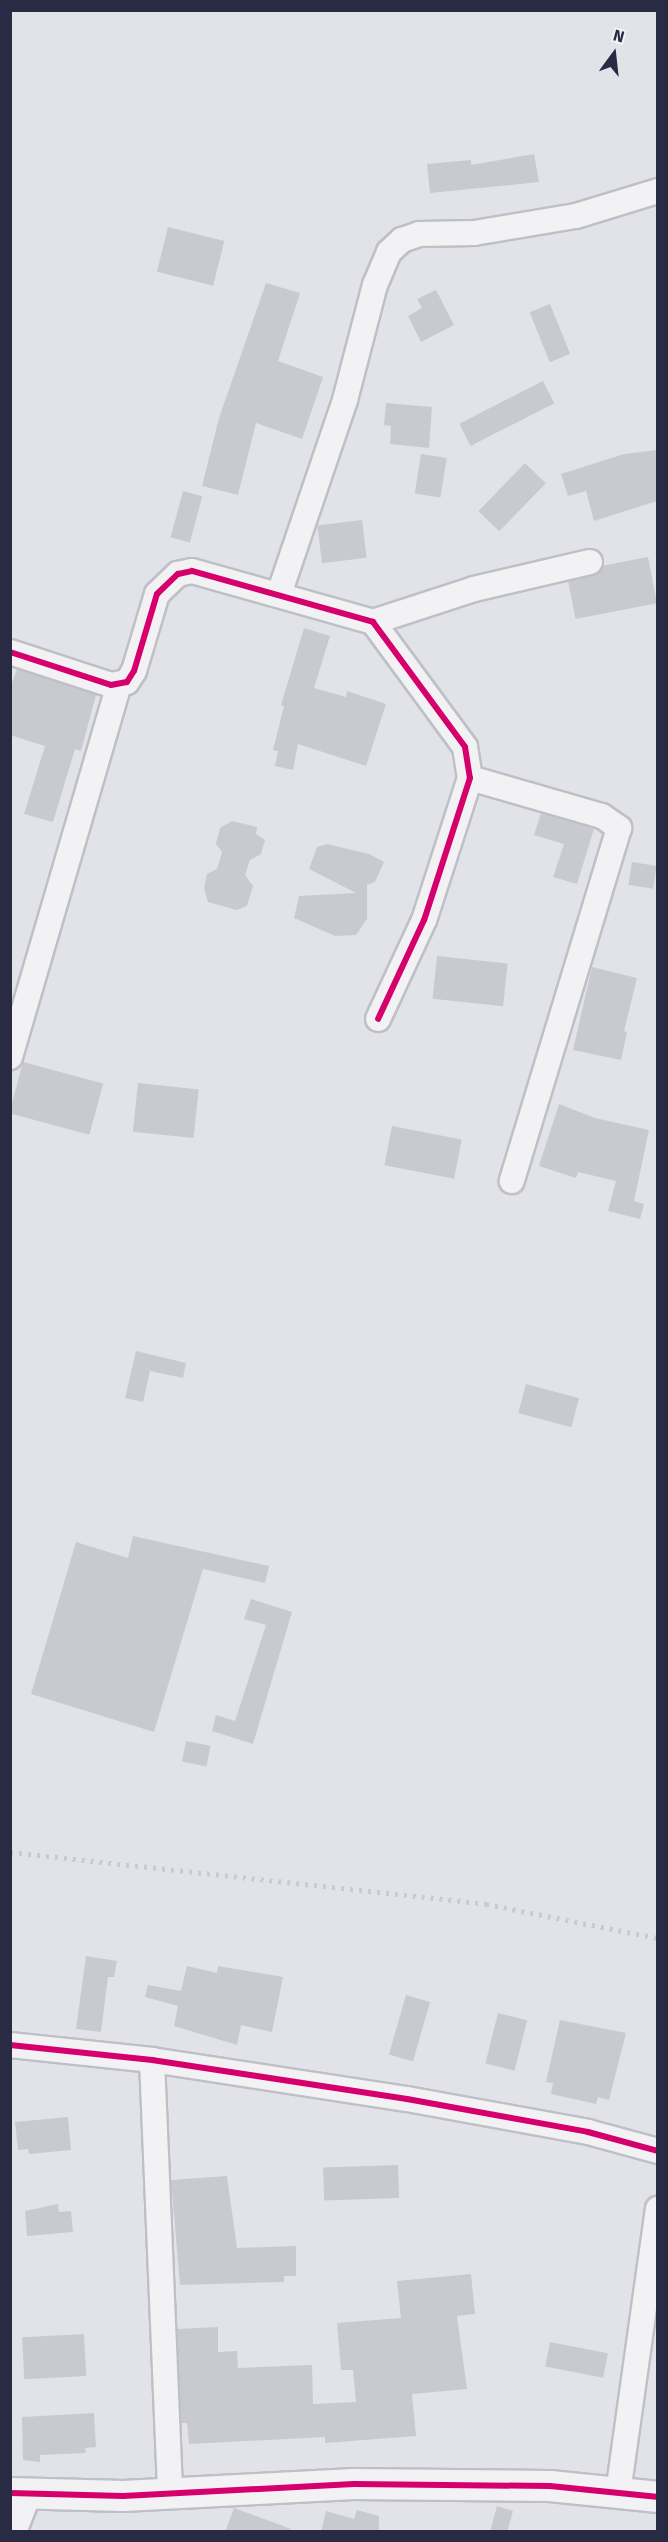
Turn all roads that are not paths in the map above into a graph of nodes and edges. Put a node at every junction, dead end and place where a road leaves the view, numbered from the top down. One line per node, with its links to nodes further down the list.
1 (657, 191): 3 (street)
2 (590, 562): 4 (street)
3 (279, 594): 4 (street); 6 (street)
4 (374, 622): 7 (street)
5 (10, 652): 6 (street)
6 (120, 685): 9 (street)
7 (470, 778): 8 (street); 10 (street)
8 (378, 1019)
9 (10, 1057)
10 (512, 1181)
11 (10, 2045): 12 (street)
12 (152, 2060): 13 (street); 17 (street)
13 (657, 2151)
14 (657, 2209): 16 (street)
15 (20, 2493): 17 (street); 19 (street)
16 (618, 2493): 17 (street); 18 (street)
17 (170, 2494)
18 (657, 2497)
19 (14, 2532)

